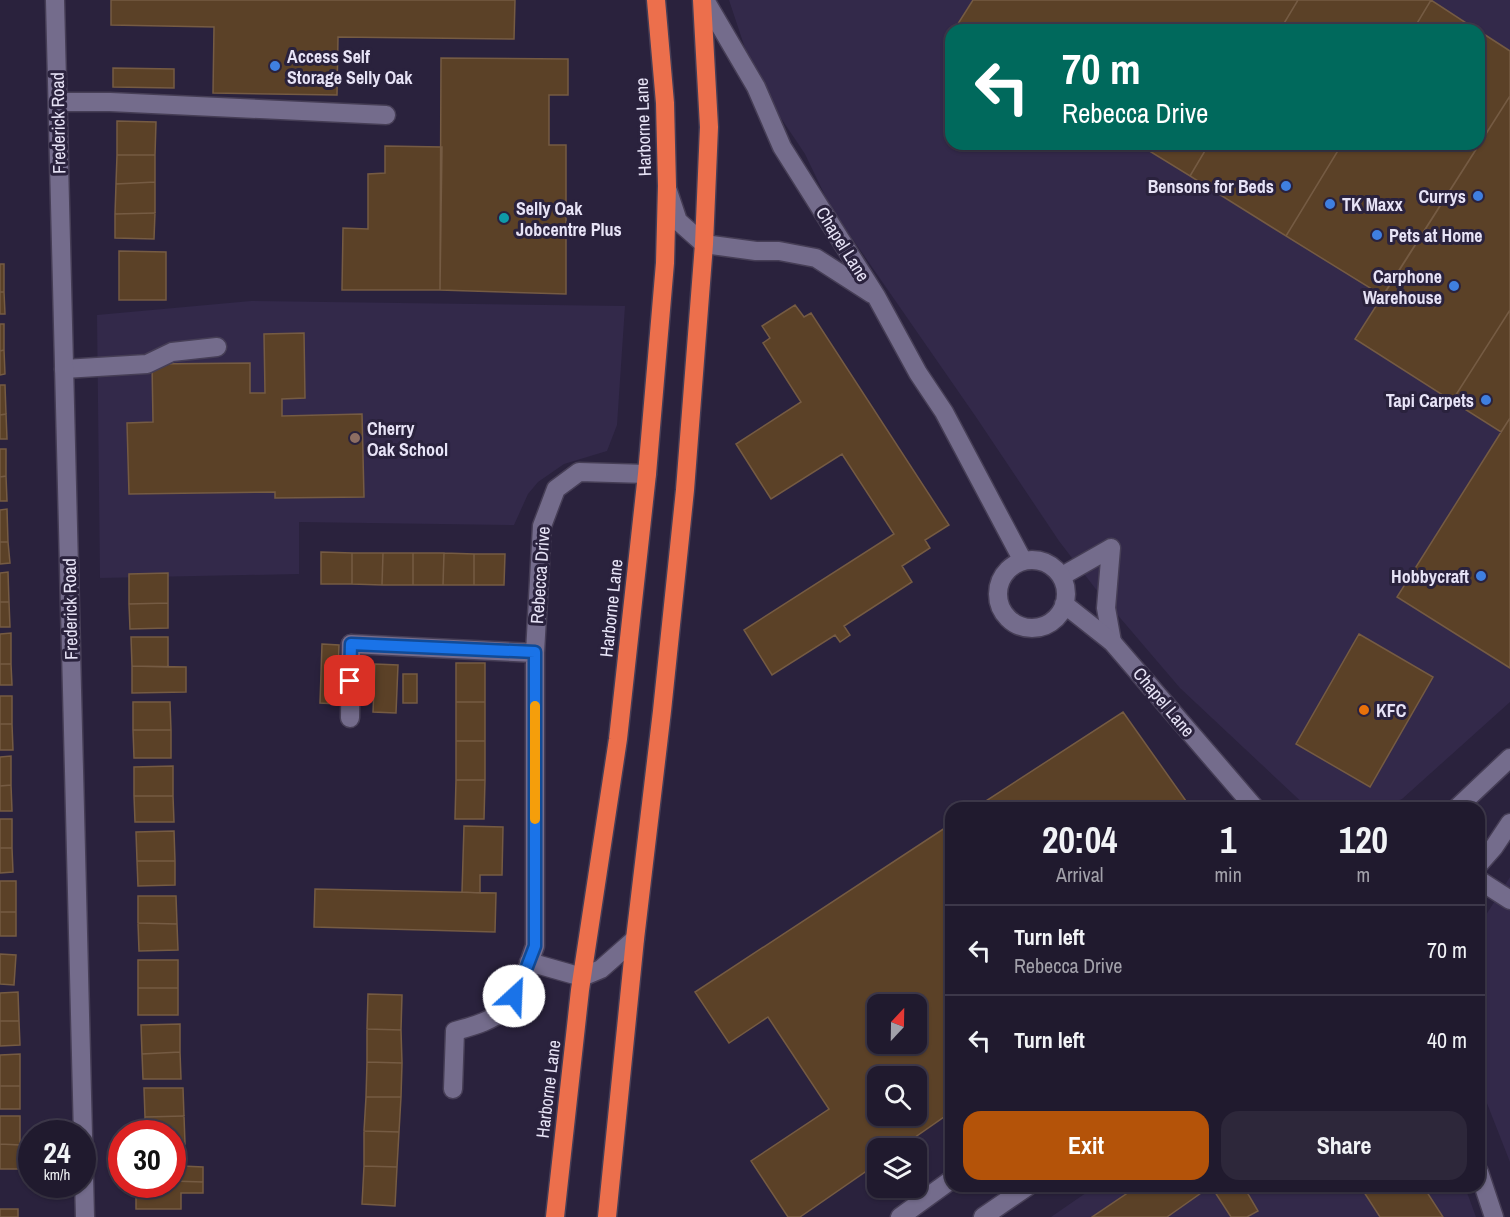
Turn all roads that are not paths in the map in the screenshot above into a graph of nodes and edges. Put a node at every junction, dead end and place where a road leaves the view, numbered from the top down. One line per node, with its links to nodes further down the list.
1 (55, 0): 4 (street, Frederick Road)
2 (656, 0): 6 (highway, Harborne Lane)
3 (704, 0): 7 (highway); 8 (street, Chapel Lane)
4 (58, 102): 5 (street); 10 (street, Frederick Road)
5 (386, 115)
6 (667, 186): 7 (street); 11 (highway, Harborne Lane)
7 (704, 244): 8 (street, Chapel Lane); 25 (highway)
8 (876, 296): 12 (street)
9 (217, 348): 10 (street)
10 (64, 369): 33 (street, Frederick Road)
11 (647, 474): 16 (street, Rebecca Drive); 27 (highway, Harborne Lane)
12 (1023, 561): 13 (street); 14 (street)
13 (1062, 576): 14 (street); 15 (street)
14 (1064, 604): 15 (street, Chapel Lane)
15 (1112, 642): 19 (street, Chapel Lane)
16 (535, 652): 17 (street); 26 (street, Rebecca Drive)
17 (350, 718)
18 (1510, 758): 20 (street)
19 (1250, 802)
20 (1463, 802)
21 (1510, 823): 22 (street)
22 (1485, 857)
23 (1485, 884): 24 (street)
24 (1510, 900)
25 (635, 939): 27 (street); 32 (highway)
26 (529, 962): 27 (street); 28 (street, Rebecca Drive)
27 (582, 977): 34 (highway, Harborne Lane)
28 (453, 1089)
29 (945, 1184): 35 (street)
30 (1485, 1190): 37 (street)
31 (1019, 1192): 36 (street)
32 (608, 1216)
33 (85, 1217)
34 (555, 1217)
35 (900, 1217)
36 (983, 1217)
37 (1494, 1217)

